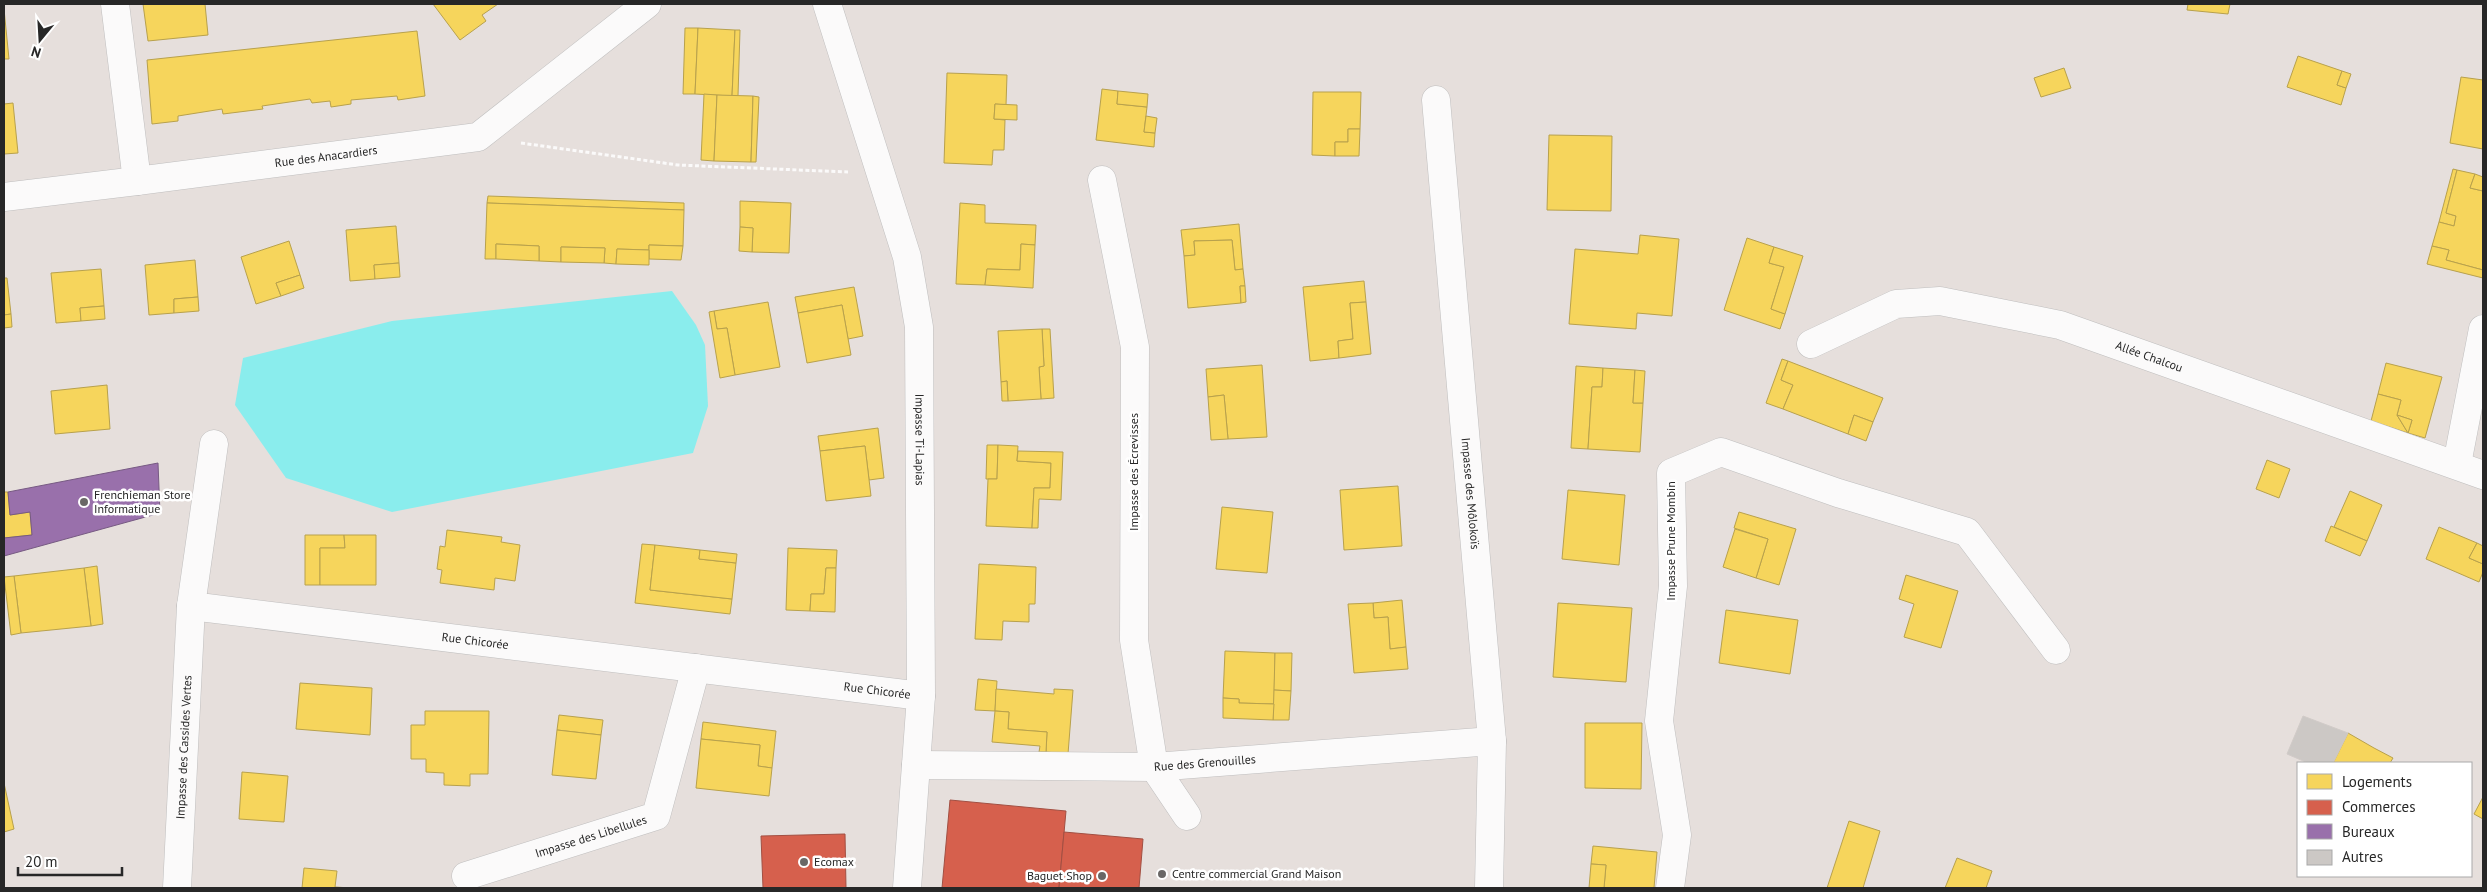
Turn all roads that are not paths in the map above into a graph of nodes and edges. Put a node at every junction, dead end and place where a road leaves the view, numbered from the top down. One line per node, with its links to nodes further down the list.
1 (116, 4): 6 (street)
2 (647, 4): 6 (street, Rue des Anacardiers)
3 (827, 4): 16 (street, Impasse Ti-Lapias)
4 (1436, 100): 17 (street, Impasse des Môlokoïs)
5 (1102, 180): 19 (street, Impasse des Écrevisses)
6 (138, 181): 7 (street, Rue des Anacardiers)
7 (4, 198)
8 (2483, 329): 11 (street)
9 (1811, 344): 11 (street, Allée Chalcou)
10 (214, 444): 13 (street)
11 (2456, 464): 12 (street, Allée Chalcou)
12 (2483, 475)
13 (191, 606): 15 (street, Rue Chicorée); 22 (street, Impasse des Cassides Vertes)
14 (2056, 650): 25 (street, Impasse Prune Mombin)
15 (696, 668): 16 (street, Rue Chicorée); 21 (street, Impasse des Libellules)
16 (921, 696): 18 (street, Impasse Ti-Lapias)
17 (1492, 741): 19 (street, Rue des Grenouilles); 24 (street, Impasse des Môlokoïs)
18 (916, 765): 19 (street, Rue des Grenouilles); 23 (street, Impasse Ti-Lapias)
19 (1154, 767): 20 (street)
20 (1187, 816)
21 (466, 876)
22 (177, 888)
23 (907, 888)
24 (1489, 888)
25 (1670, 888)

